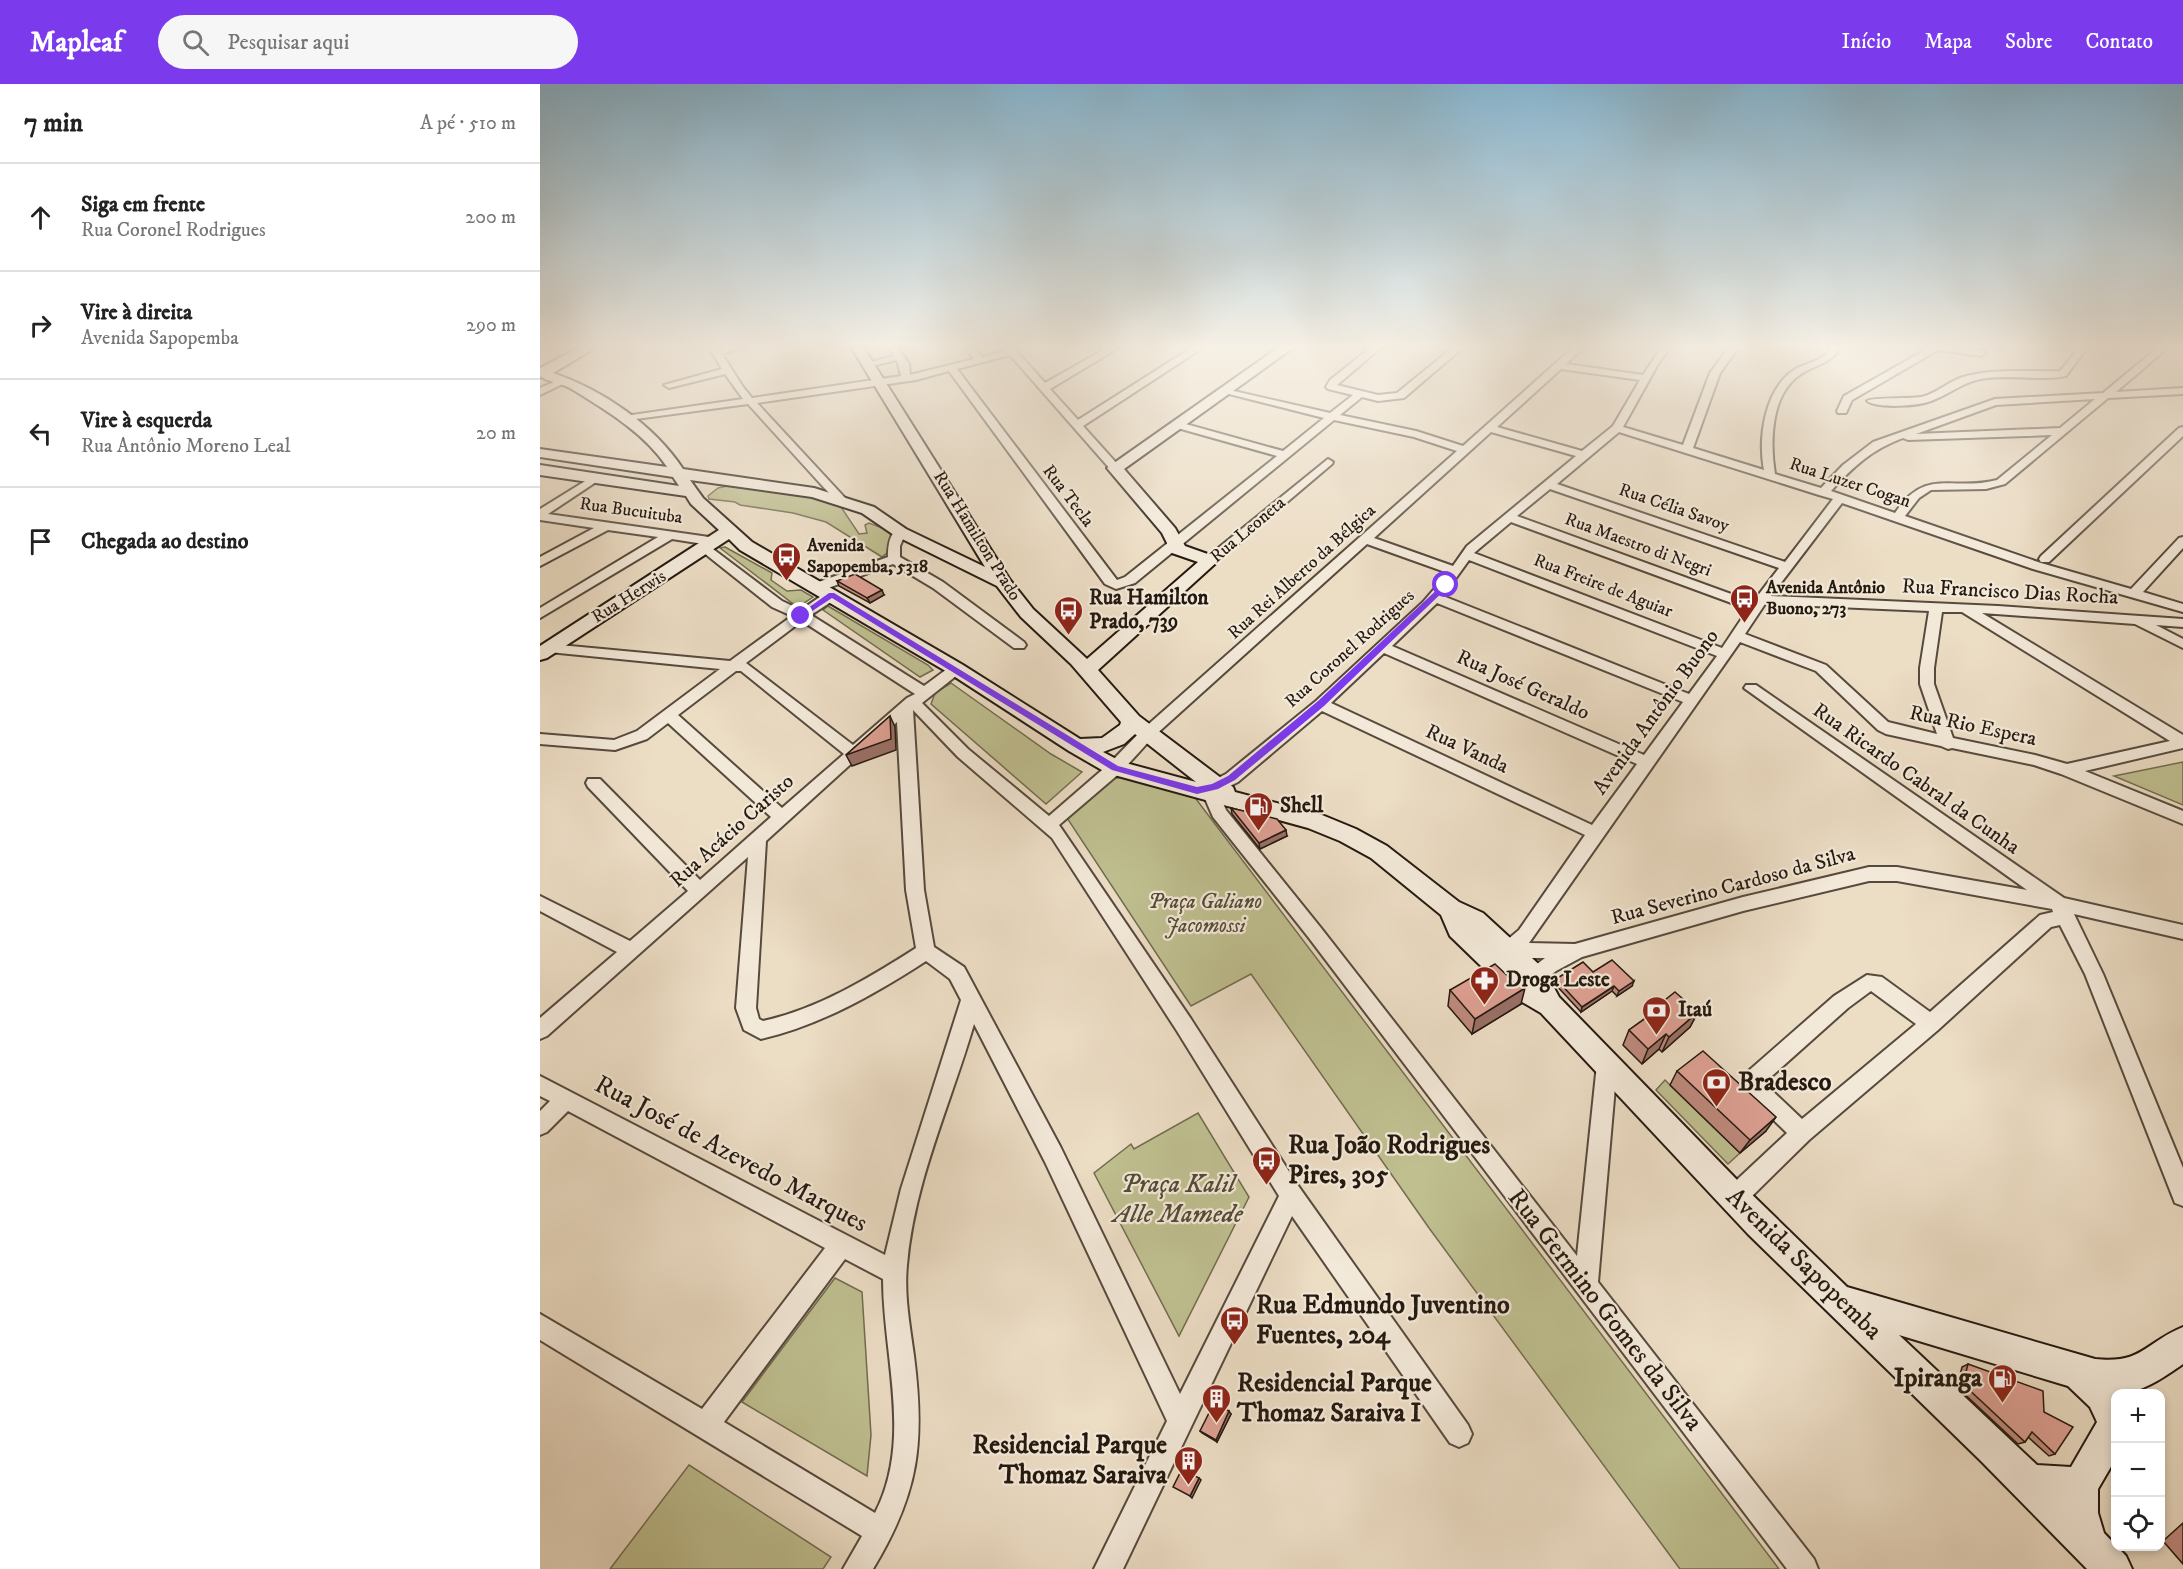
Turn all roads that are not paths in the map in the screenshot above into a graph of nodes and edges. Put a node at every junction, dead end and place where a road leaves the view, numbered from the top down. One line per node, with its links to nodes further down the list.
1 (617, 414): 18 (main road, Avenida Sapopemba)
2 (655, 414): 18 (street)
3 (761, 414): 42 (street)
4 (900, 414): 61 (main road, Rua Hamilton Prado)
5 (985, 414): 53 (street, Rua Tecla)
6 (1067, 414): 19 (street)
7 (1094, 414): 19 (street)
8 (1193, 414): 20 (main road)
9 (1322, 414): 17 (street)
10 (1335, 414): 17 (street)
11 (1504, 414): 21 (street, Rua Rei Alberto da Bélgica)
12 (1628, 414): 22 (street, Rua Coronel Rodrigues)
13 (1700, 414): 27 (street)
14 (1773, 414): 35 (street)
15 (1959, 414): 25 (street)
16 (2081, 414): 24 (street)
17 (1332, 417): 26 (street); 29 (street)
18 (625, 419): 33 (main road, Avenida Sapopemba)
19 (1077, 425): 32 (street)
20 (1178, 425): 29 (street); 32 (main road)
21 (1489, 428): 26 (street, Rua Rei Alberto da Bélgica); 30 (street)
22 (1617, 428): 27 (street, Rua Luzer Cogan); 30 (street, Rua Coronel Rodrigues)
23 (2183, 430): 56 (street)
24 (2062, 431): 25 (street); 45 (street)
25 (1889, 438): 39 (street)
26 (1465, 450): 49 (street, Rua Rei Alberto da Bélgica)
27 (1687, 450): 35 (street, Rua Luzer Cogan)
28 (540, 453): 33 (main road)
29 (1286, 455): 53 (street)
30 (1584, 455): 38 (street, Rua Coronel Rodrigues)
31 (1328, 462): 57 (street, Rua Leoneta)
32 (1115, 468): 53 (main road)
33 (670, 469): 37 (main road); 40 (main road, Avenida Sapopemba)
34 (540, 470): 36 (main road)
35 (1770, 476): 39 (street, Rua Luzer Cogan)
36 (595, 478): 40 (main road); 43 (street)
37 (735, 480): 40 (main road); 42 (main road)
38 (1547, 484): 44 (street, Rua Coronel Rodrigues); 59 (street, Rua Célia Savoy)
39 (1823, 493): 41 (street, Rua Luzer Cogan)
40 (694, 496): 50 (main road, Avenida Sapopemba)
41 (1840, 498): 45 (street, Rua Luzer Cogan); 59 (street, Avenida Antônio Buono)
42 (842, 501): 47 (main road)
43 (540, 515): 46 (street, Rua Bucuituba)
44 (1509, 517): 54 (street, Rua Coronel Rodrigues); 66 (street, Rua Maestro di Negri)
45 (1898, 518): 52 (street, Rua Luzer Cogan)
46 (606, 526): 48 (street, Rua Bucuituba); 58 (street)
47 (900, 532): 55 (street); 61 (main road)
48 (670, 535): 50 (street, Rua Bucuituba); 70 (street)
49 (1366, 539): 60 (street); 88 (street, Rua Rei Alberto da Bélgica)
50 (721, 540): 63 (main road, Avenida Sapopemba); 71 (street); 78 (main road, Rua Herwis)
51 (2183, 541): 64 (street)
52 (1968, 542): 56 (street, Rua Luzer Cogan); 62 (street, Rua Luzer Cogan)
53 (1175, 544): 57 (main road)
54 (1467, 555): 60 (street, Rua Coronel Rodrigues); 79 (street, Rua Freire de Aguiar)
55 (894, 559): 63 (street); 76 (street)
56 (2045, 560): 62 (street, Rua Luzer Cogan)
57 (1210, 561): 82 (main road, Rua Leoneta)
58 (540, 562)
59 (1788, 567): 66 (street, Avenida Antônio Buono)
60 (1456, 571): 65 (street, Rua Coronel Rodrigues)
61 (1003, 582): 82 (main road, Rua Hamilton Prado)
62 (2096, 583): 64 (street, Rua Luzer Cogan)
63 (825, 591): 71 (street); 81 (main road, Avenida Sapopemba)
64 (2134, 594): 68 (street, Rua Luzer Cogan)
65 (1435, 597): 77 (street, Rua Coronel Rodrigues); 84 (street)
66 (1759, 604): 67 (street, Rua Francisco Dias Rocha); 74 (street, Avenida Antônio Buono)
67 (1936, 608): 69 (street, Rua Francisco Dias Rocha); 91 (street)
68 (2183, 608)
69 (1966, 609): 72 (street, Rua Francisco Dias Rocha); 90 (street)
70 (540, 614)
71 (801, 616): 80 (street); 85 (street)
72 (2135, 620): 73 (street, Rua Francisco Dias Rocha); 75 (street)
73 (2183, 623)
74 (1737, 636): 79 (street, Avenida Antônio Buono); 91 (street, Rua Rio Espera)
75 (2183, 644)
76 (1019, 645)
77 (1382, 647): 86 (street, Rua Coronel Rodrigues); 94 (street, Rua José Geraldo)
78 (545, 651): 80 (street)
79 (1725, 654): 84 (street, Avenida Antônio Buono)
80 (734, 665): 87 (street); 93 (street)
81 (956, 669): 85 (street, Rua Acácio Caristo); 92 (main road, Avenida Sapopemba)
82 (1086, 670): 88 (main road, Rua Hamilton Prado)
83 (1751, 688): 106 (street, Rua Ricardo Cabral da Cunha)
84 (1692, 700): 94 (street, Avenida Antônio Buono)
85 (913, 701): 93 (street, Rua Acácio Caristo); 101 (street); 109 (street)
86 (1321, 704): 98 (street, Rua Coronel Rodrigues); 102 (street, Rua Vanda)
87 (668, 714): 89 (street); 99 (street)
88 (1140, 728): 92 (main road); 95 (street, Rua Rei Alberto da Bélgica); 98 (main road, Rua Hamilton Prado)
89 (540, 739)
90 (2183, 742): 96 (street)
91 (1948, 744): 96 (street, Rua Rio Espera)
92 (1076, 746): 95 (main road, Avenida Sapopemba)
93 (853, 753): 99 (street, Rua Acácio Caristo)
94 (1646, 762): 102 (street, Avenida Antônio Buono)
95 (1115, 768): 98 (main road, Avenida Sapopemba); 101 (street, Rua Rei Alberto da Bélgica)
96 (2067, 770): 100 (street, Rua Rio Espera)
97 (594, 783): 104 (street)
98 (1214, 792): 111 (main road, Avenida Sapopemba); 126 (street, Rua Germino Gomes da Silva)
99 (781, 817): 103 (street, Rua Acácio Caristo)
100 (2183, 818)
101 (1048, 826): 121 (street)
102 (1594, 832): 111 (street, Avenida Antônio Buono)
103 (758, 837): 104 (street, Rua Acácio Caristo); 109 (street)
104 (699, 891): 108 (street, Rua Acácio Caristo)
105 (540, 903): 108 (street)
106 (2062, 910): 107 (street, Rua Severino Cardoso da Silva); 110 (street, Rua Severino Cardoso da Silva); 114 (street); 122 (street)
107 (2183, 932)
108 (632, 951): 115 (street, Rua Acácio Caristo)
109 (926, 951): 113 (street)
110 (1577, 951): 111 (street, Rua Severino Cardoso da Silva); 112 (street, Rua Severino Cardoso da Silva)
111 (1500, 956): 112 (main road, Avenida Sapopemba)
112 (1528, 982): 116 (main road, Avenida Sapopemba)
113 (971, 999): 125 (street); 135 (street)
114 (1931, 1024): 120 (street); 120 (street)
115 (540, 1030)
116 (1607, 1064): 123 (main road, Avenida Sapopemba); 126 (street)
117 (540, 1085): 118 (street, Rua José de Azevedo Marques)
118 (566, 1099): 119 (street); 124 (street, Rua José de Azevedo Marques)
119 (540, 1125)
120 (1802, 1133): 123 (street)
121 (1291, 1195): 135 (street); 138 (street)
122 (2183, 1195)
123 (1734, 1198): 127 (main road, Avenida Sapopemba)
124 (841, 1246): 125 (street, Rua José de Azevedo Marques); 136 (street)
125 (895, 1273): 141 (street)
126 (1586, 1285): 145 (street, Rua Germino Gomes da Silva)
127 (1840, 1301): 128 (main road); 131 (main road, Avenida Sapopemba)
128 (1917, 1323): 131 (main road); 132 (main road)
129 (540, 1326): 136 (street)
130 (2183, 1344): 133 (main road)
131 (1904, 1361): 139 (main road, Avenida Sapopemba)
132 (2077, 1372): 133 (main road); 134 (main road)
133 (2138, 1383)
134 (2111, 1414)
135 (1179, 1421): 144 (street)
136 (705, 1426): 141 (street)
137 (2111, 1430): 140 (main road)
138 (1459, 1434)
139 (2030, 1483): 140 (main road); 142 (main road, Avenida Sapopemba)
140 (2079, 1486): 142 (main road)
141 (879, 1531): 143 (street)
142 (2101, 1556)
143 (857, 1569)
144 (1108, 1569)
145 (1804, 1569)

